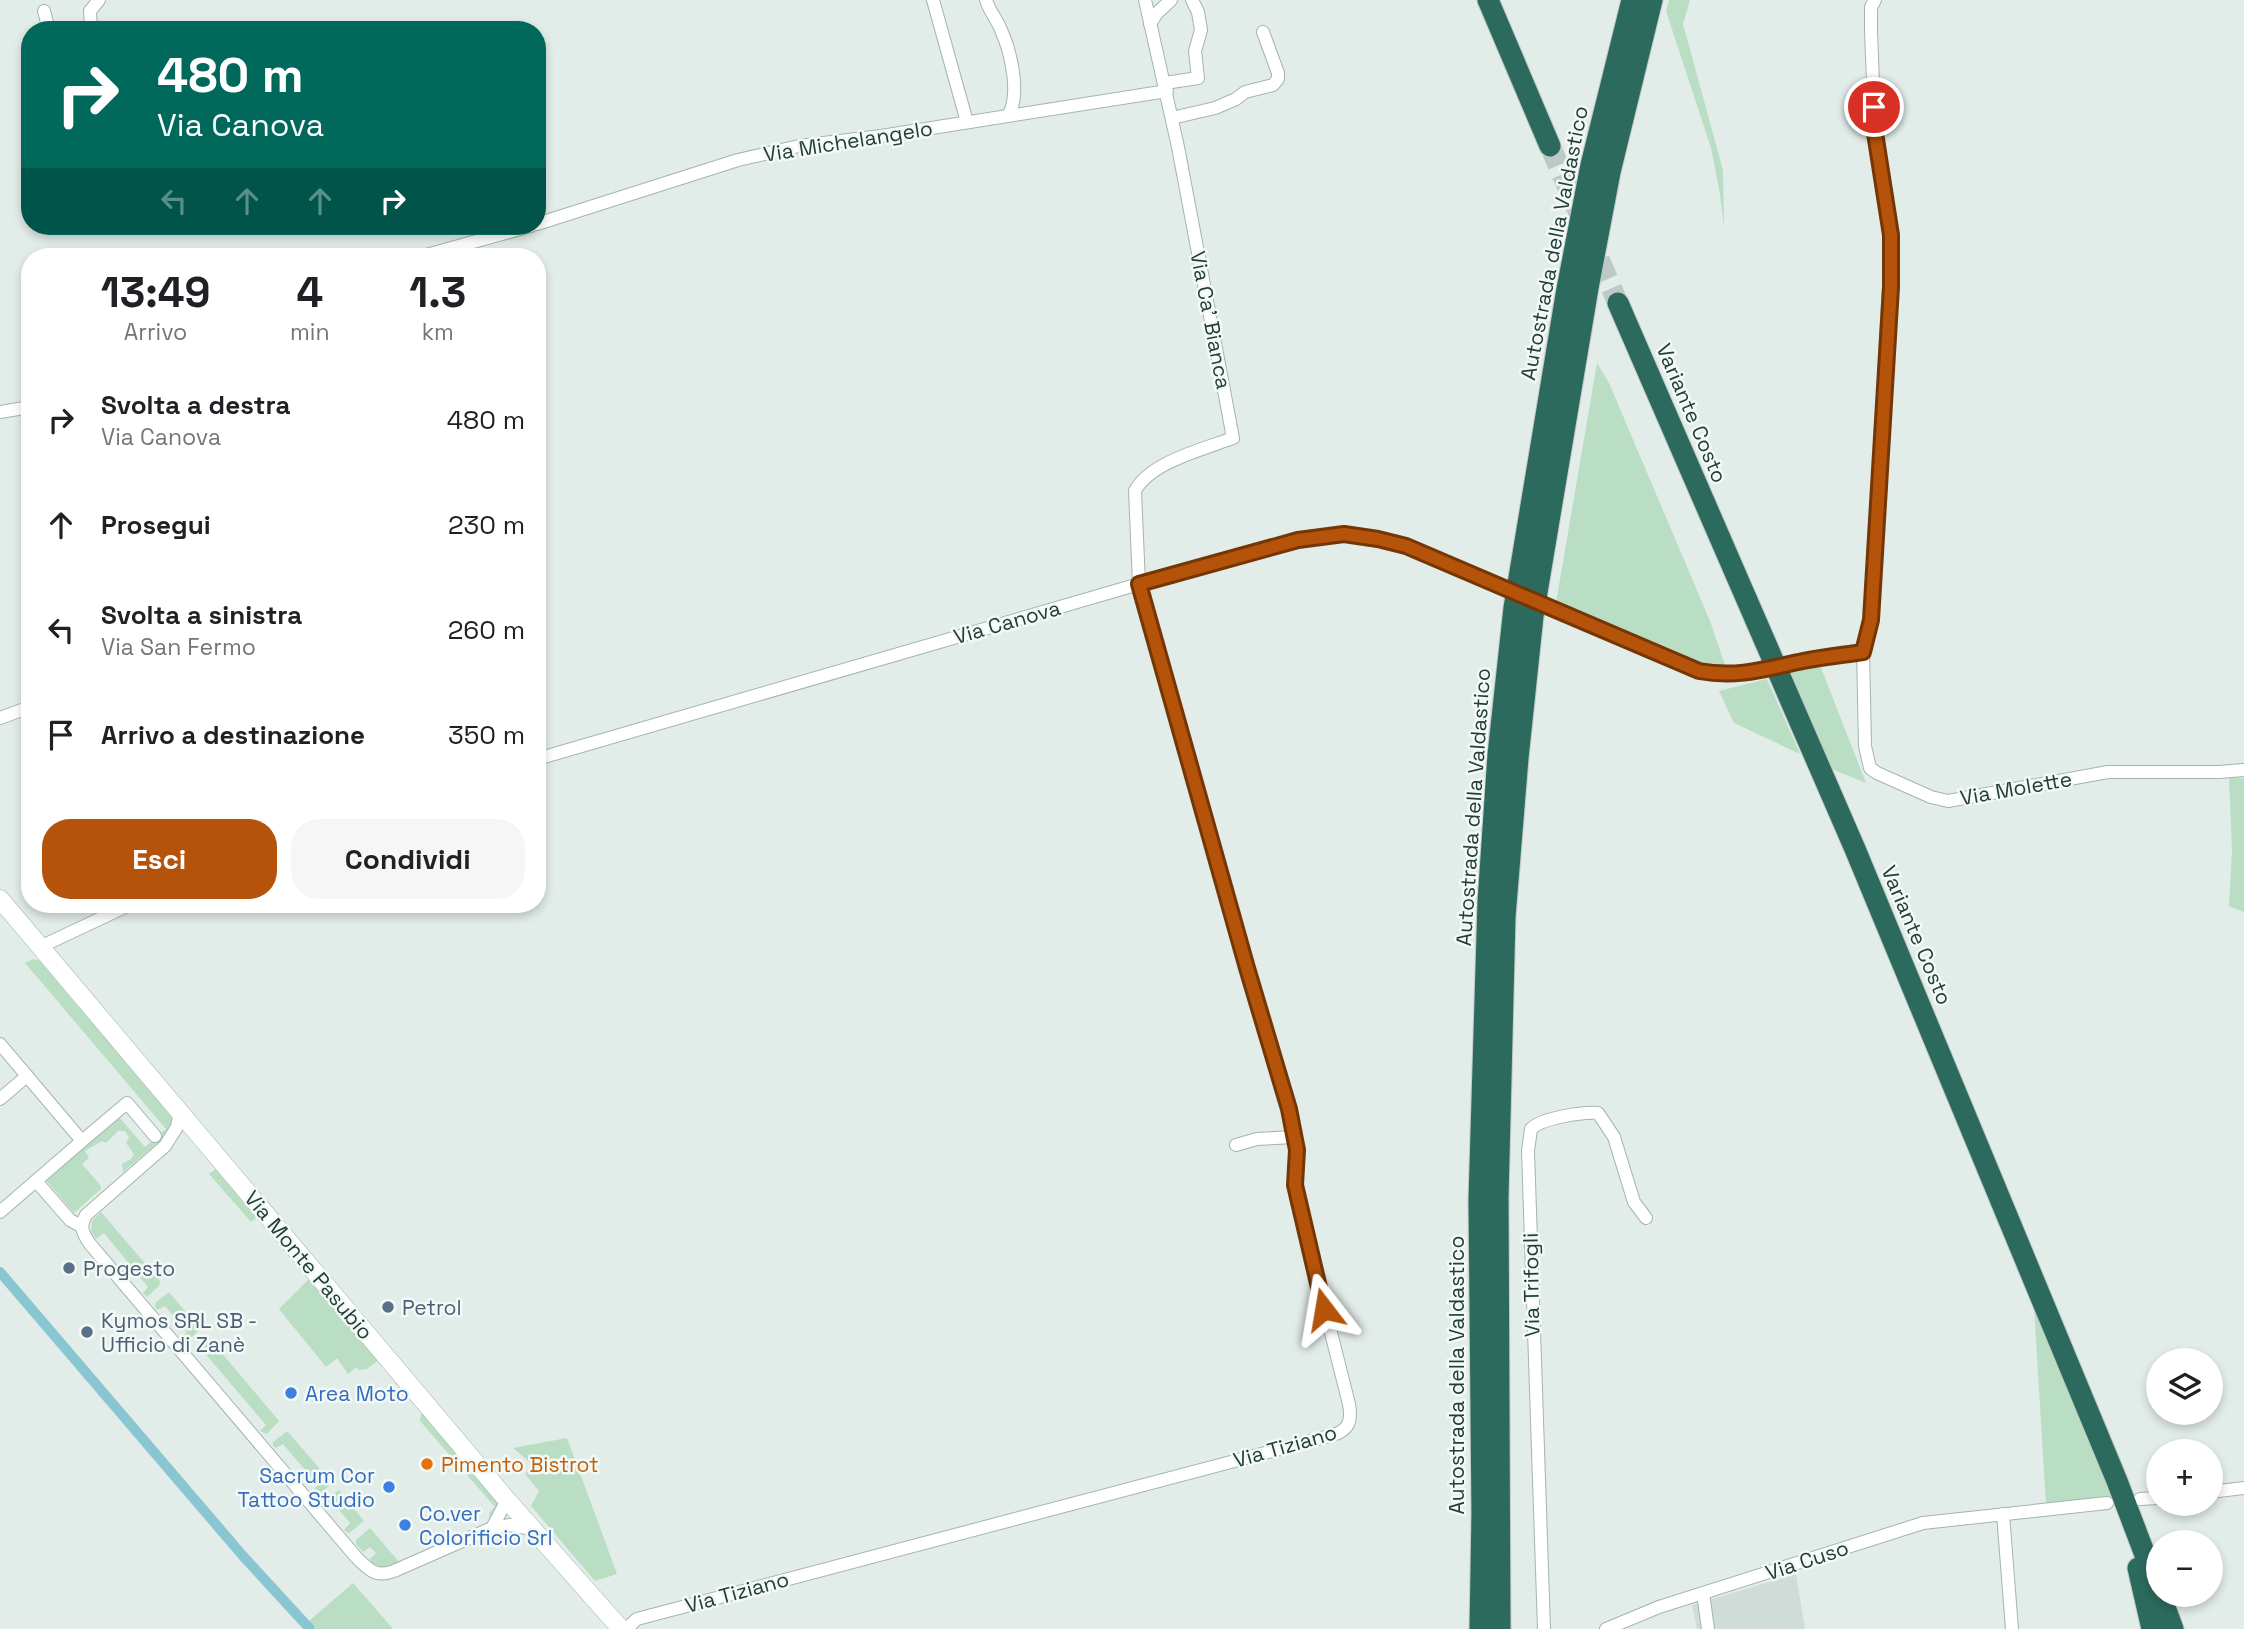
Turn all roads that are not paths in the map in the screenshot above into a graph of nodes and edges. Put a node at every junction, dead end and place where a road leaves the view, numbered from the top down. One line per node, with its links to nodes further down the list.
1 (82, 0): 13 (street)
2 (99, 0): 13 (street)
3 (933, 0): 21 (street)
4 (986, 0): 19 (street)
5 (1145, 0): 16 (street, Via Ca' Bianca)
6 (1171, 0): 16 (street)
7 (1192, 0): 18 (street, Via Michelangelo)
8 (1488, 0): 22 (highway)
9 (1632, 0): 66 (highway, Autostrada della Valdastico)
10 (1652, 0): 67 (highway, Autostrada della Valdastico)
11 (1875, 0): 30 (street)
12 (44, 10): 14 (street)
13 (90, 11): 15 (street)
14 (47, 21)
15 (91, 21)
16 (1150, 24): 18 (street, Via Ca' Bianca)
17 (1264, 32): 20 (street)
18 (1166, 87): 19 (street, Via Michelangelo); 20 (street, Via Ca' Bianca)
19 (1008, 116): 21 (street, Via Michelangelo)
20 (1172, 117): 29 (street, Via Ca' Bianca)
21 (967, 122): 23 (street, Via Michelangelo)
22 (1550, 146)
23 (546, 221)
24 (498, 235): 25 (street)
25 (452, 248)
26 (1618, 303): 52 (highway, Variante Costo)
27 (21, 408): 28 (street)
28 (0, 412)
29 (1139, 584): 30 (street, Via Canova, bridge); 33 (street, Via Canova); 44 (street, Via Tiziano)
30 (1863, 652): 34 (street, Via Molette)
31 (21, 710): 32 (street)
32 (0, 718)
33 (546, 756)
34 (2244, 770)
35 (0, 899): 37 (main road, Via Monte Pasubio)
36 (112, 913): 37 (street)
37 (40, 947): 41 (main road, Via Monte Pasubio)
38 (0, 1044): 39 (street)
39 (27, 1076): 40 (street); 45 (street)
40 (0, 1098)
41 (180, 1111): 43 (main road, Via Monte Pasubio); 47 (street)
42 (155, 1136): 45 (street)
43 (201, 1136): 47 (street); 57 (main road, Via Monte Pasubio)
44 (1296, 1137): 46 (street); 65 (street, Via Tiziano)
45 (82, 1141): 48 (street)
46 (1236, 1145)
47 (165, 1146): 51 (street)
48 (36, 1181): 49 (street); 51 (street)
49 (0, 1212)
50 (1646, 1219): 68 (street, Via Trifogli)
51 (82, 1226): 60 (street)
52 (2117, 1481): 62 (highway, Variante Costo); 72 (highway)
53 (2244, 1488): 54 (street)
54 (2223, 1490)
55 (2140, 1499): 56 (street)
56 (2146, 1499)
57 (507, 1500): 60 (street); 61 (main road, Via Monte Pasubio)
58 (2106, 1503): 59 (street, Via Cuso)
59 (2008, 1514): 63 (street, Via Cuso); 71 (street)
60 (492, 1528): 61 (street)
61 (532, 1529): 65 (main road, Via Monte Pasubio)
62 (2146, 1558)
63 (1703, 1593): 69 (street, Via Cuso); 70 (street)
64 (2165, 1607): 73 (highway, Variante Costo)
65 (623, 1629)
66 (1480, 1629)
67 (1500, 1629)
68 (1544, 1629)
69 (1606, 1629)
70 (1709, 1629)
71 (2011, 1629)
72 (2152, 1629)
73 (2173, 1629)

